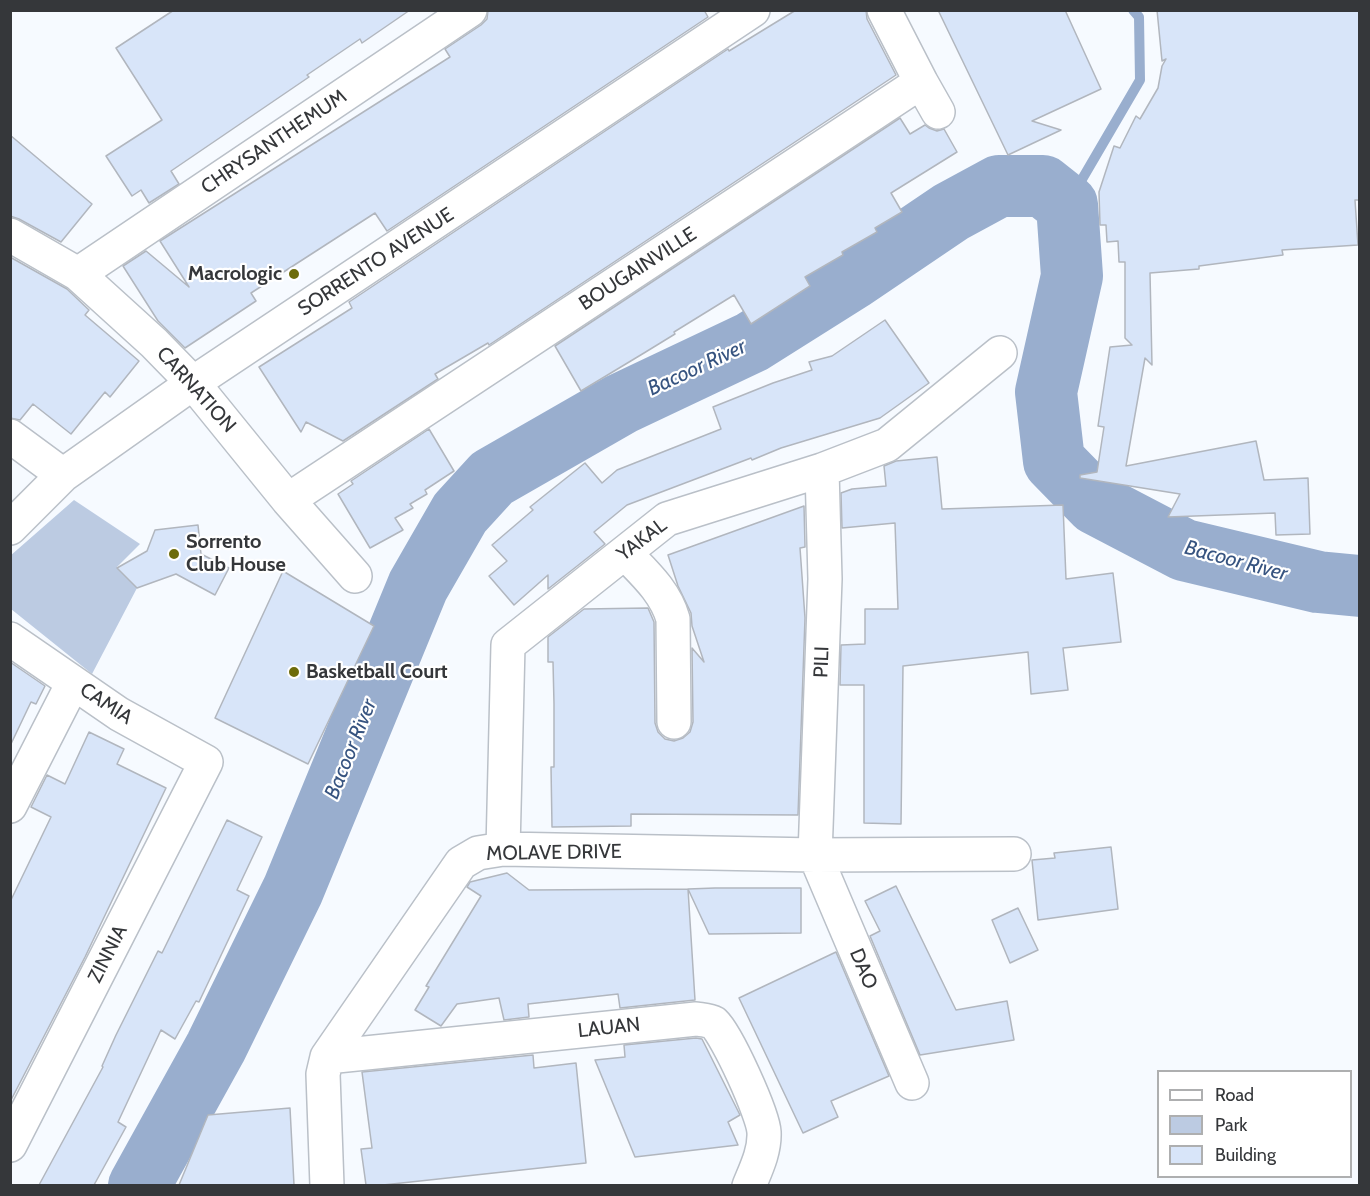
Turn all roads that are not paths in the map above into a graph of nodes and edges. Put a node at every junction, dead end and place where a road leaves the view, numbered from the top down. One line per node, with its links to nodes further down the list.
1 (470, 10): 7 (street, CHRYSANTHEMUM)
2 (884, 10): 4 (street)
3 (740, 15): 9 (street, SORRENTO AVENUE)
4 (921, 82): 5 (street); 13 (street, BOUGAINVILLE)
5 (938, 112)
6 (10, 235): 7 (street, CARNATION)
7 (78, 274): 9 (street, CARNATION)
8 (1000, 353): 11 (street, YAKAL)
9 (193, 383): 12 (street, SORRENTO AVENUE); 13 (street, CARNATION)
10 (10, 436): 12 (street)
11 (822, 470): 15 (street, YAKAL); 24 (street, PILI)
12 (63, 475): 14 (street, SORRENTO AVENUE)
13 (288, 500): 16 (street, CARNATION)
14 (10, 528)
15 (625, 553): 19 (street); 22 (street, YAKAL)
16 (355, 576)
17 (10, 639): 18 (street, CAMIA)
18 (73, 683): 20 (street, CAMIA); 21 (street)
19 (674, 722)
20 (206, 762): 27 (street, ZINNIA)
21 (10, 806)
22 (502, 849): 24 (street, MOLAVE DRIVE); 25 (street, MOLAVE DRIVE)
23 (1014, 854): 24 (street, MOLAVE DRIVE)
24 (815, 855): 26 (street, DAO)
25 (327, 1057): 28 (street, MOLAVE DRIVE); 29 (street, LAUAN)
26 (912, 1083)
27 (10, 1144)
28 (327, 1185)
29 (749, 1185)

